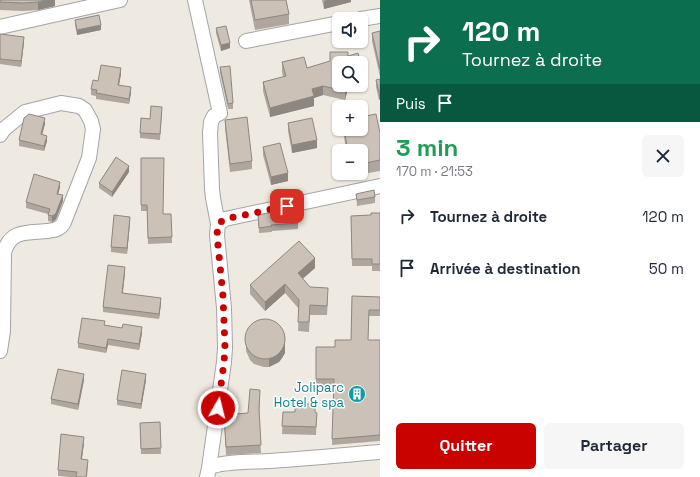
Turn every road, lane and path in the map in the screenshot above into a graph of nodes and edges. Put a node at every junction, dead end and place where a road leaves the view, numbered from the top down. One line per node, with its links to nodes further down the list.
1 (120, 0): 6 (street)
2 (195, 0): 10 (street)
3 (380, 16): 4 (street)
4 (368, 18)
5 (332, 24): 7 (street)
6 (0, 27)
7 (246, 41)
8 (0, 135): 11 (street)
9 (380, 186): 10 (street)
10 (218, 230): 13 (street)
11 (0, 351)
12 (380, 452): 13 (street)
13 (208, 473)

